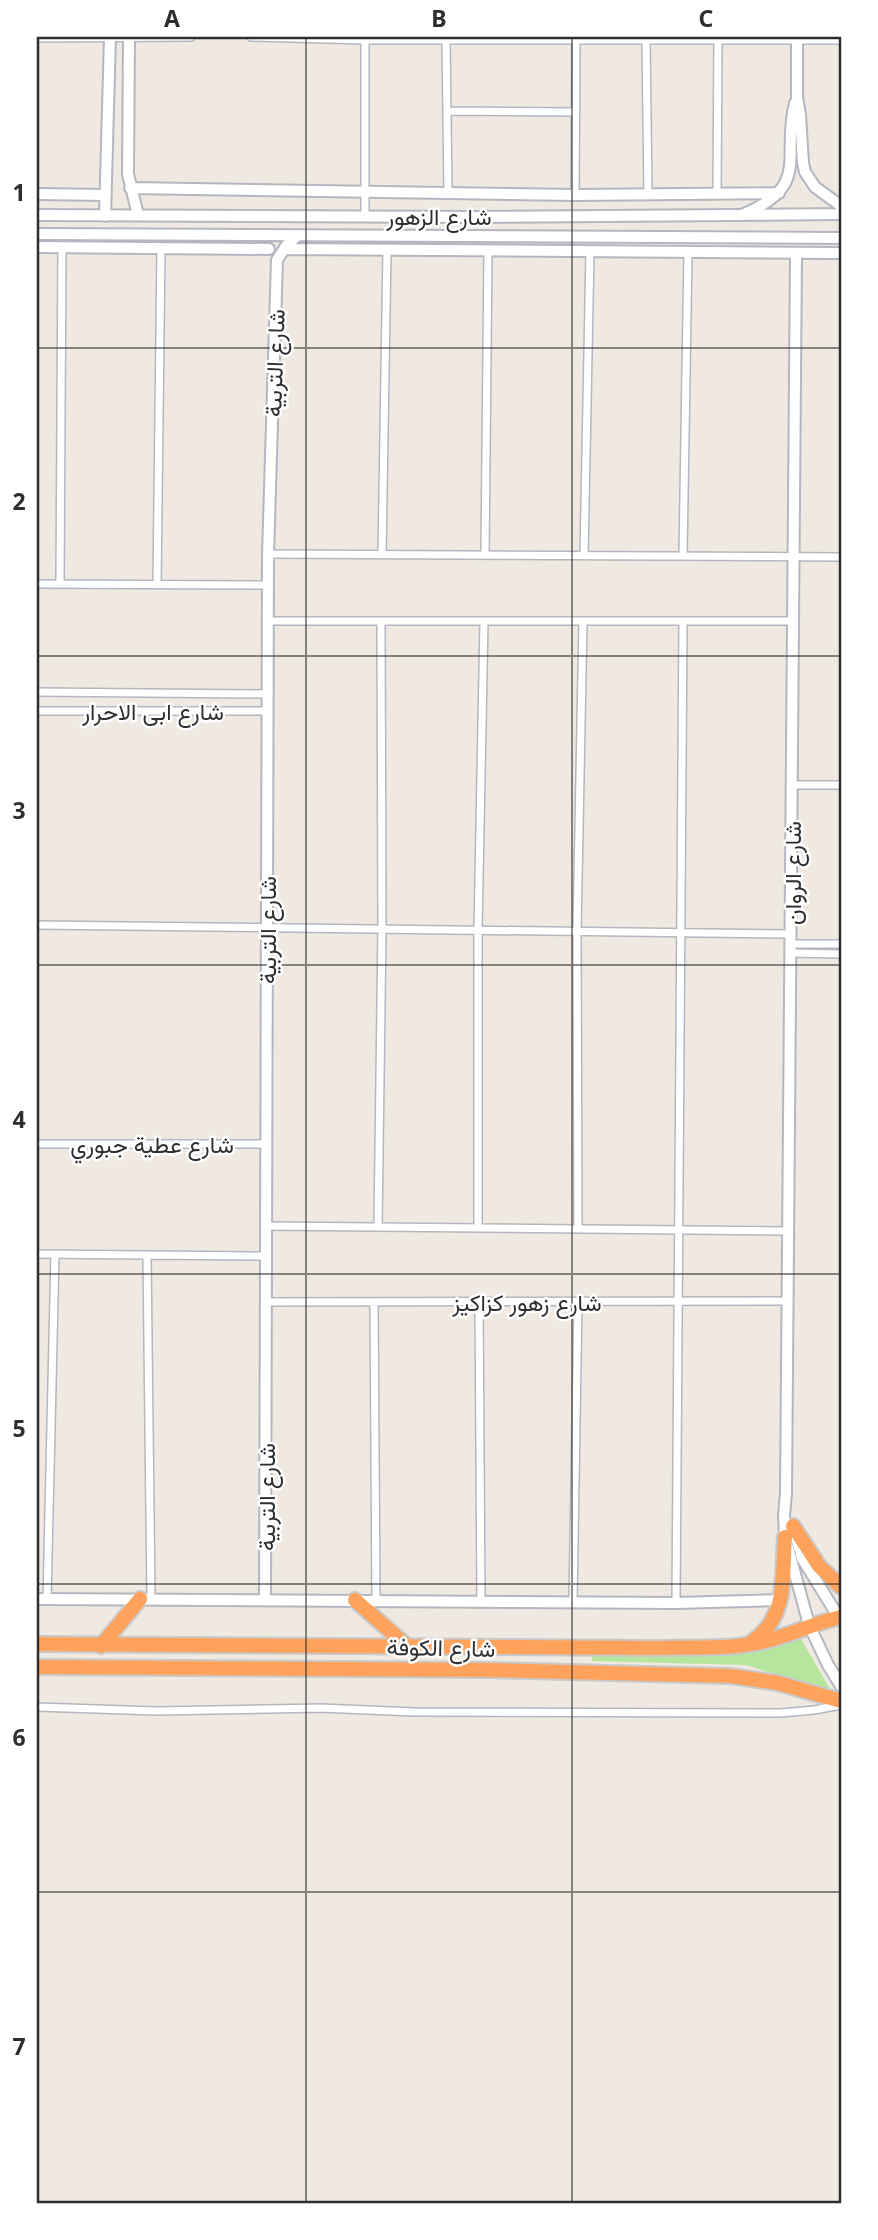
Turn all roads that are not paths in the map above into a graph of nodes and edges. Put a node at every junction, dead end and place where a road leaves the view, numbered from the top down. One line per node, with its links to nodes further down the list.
1 (191, 37): 5 (street)
2 (251, 37): 10 (street)
3 (37, 38): 4 (street)
4 (110, 38): 5 (street); 26 (street)
5 (129, 38): 18 (street)
6 (398, 38): 10 (street); 11 (street)
7 (528, 38): 11 (street); 12 (street)
8 (718, 39): 9 (street); 14 (street); 24 (street)
9 (797, 39): 13 (street); 15 (street)
10 (365, 40): 19 (street)
11 (446, 40): 16 (street)
12 (576, 40): 14 (street); 17 (street)
13 (841, 40)
14 (646, 41): 29 (street)
15 (797, 97): 20 (street); 25 (street)
16 (447, 111): 17 (street); 23 (street)
17 (576, 112): 27 (street)
18 (130, 188): 19 (street); 33 (street)
19 (364, 193): 23 (street); 35 (street)
20 (779, 193): 24 (street); 38 (street)
21 (841, 193): 25 (street)
22 (37, 194): 26 (street)
23 (448, 194): 27 (street)
24 (717, 194): 29 (street)
25 (821, 194): 30 (street)
26 (106, 195): 34 (street)
27 (575, 195): 28 (street)
28 (614, 195): 29 (street); 37 (street)
29 (648, 195)
30 (841, 206)
31 (841, 214): 38 (street, شارع الزهور)
32 (37, 215): 34 (street, شارع الزهور)
33 (138, 215): 34 (street, شارع الزهور); 35 (street, شارع الزهور)
34 (105, 216)
35 (365, 216): 36 (street, شارع الزهور)
36 (442, 216): 39 (street, شارع الزهور); 43 (street)
37 (615, 216): 38 (street, شارع الزهور); 39 (street, شارع الزهور)
38 (740, 216)
39 (474, 217): 44 (street)
40 (37, 234): 41 (street, شارع الزهور)
41 (248, 235): 42 (street, شارع الزهور); 50 (street)
42 (298, 235): 43 (street, شارع الزهور); 51 (street)
43 (445, 236): 44 (street, شارع الزهور)
44 (476, 236): 45 (street, شارع الزهور)
45 (728, 238): 46 (street, شارع الزهور); 56 (street)
46 (841, 238)
47 (37, 247): 48 (street)
48 (62, 248): 49 (street); 68 (street)
49 (161, 248): 50 (street); 69 (street)
50 (269, 249): 59 (street)
51 (284, 249): 52 (street); 59 (street)
52 (387, 250): 53 (street); 61 (street)
53 (488, 250): 54 (street); 62 (street)
54 (590, 251): 55 (street); 63 (street)
55 (688, 252): 56 (street); 64 (street)
56 (729, 252): 57 (street)
57 (796, 253): 58 (street); 66 (street, شارع الروان)
58 (841, 253)
59 (277, 260): 60 (street, شارع التربية)
60 (268, 554): 61 (street); 70 (street, شارع التربية)
61 (382, 555): 62 (street)
62 (485, 555): 63 (street)
63 (584, 556): 64 (street)
64 (683, 556): 66 (street)
65 (841, 556): 66 (street)
66 (794, 557): 76 (street, شارع الروان)
67 (37, 584): 68 (street)
68 (60, 584): 69 (street)
69 (157, 585): 70 (street)
70 (268, 585): 71 (street, شارع التربية)
71 (268, 621): 72 (street); 78 (street, شارع التربية)
72 (381, 621): 73 (street); 85 (street)
73 (484, 621): 74 (street); 86 (street)
74 (583, 621): 75 (street); 87 (street)
75 (683, 621): 76 (street); 88 (street)
76 (794, 621): 81 (street, شارع الروان)
77 (37, 692): 78 (street, شارع ابی الاحرار)
78 (269, 694): 80 (street, شارع التربية)
79 (37, 710): 80 (street, شارع ابی الاحرار)
80 (269, 711): 84 (street, شارع التربية)
81 (792, 785): 82 (street); 89 (street, شارع الروان)
82 (841, 785)
83 (37, 925): 84 (street)
84 (267, 928): 85 (street); 93 (street, شارع التربية)
85 (382, 929): 86 (street); 95 (street)
86 (478, 930): 87 (street); 96 (street)
87 (577, 932): 88 (street); 97 (street)
88 (681, 933): 89 (street); 98 (street)
89 (791, 943): 90 (street); 91 (street); 99 (street, شارع الروان)
90 (841, 944)
91 (841, 954)
92 (37, 1144): 93 (street, شارع عطية جبوري)
93 (267, 1144): 94 (street, شارع التربية)
94 (266, 1226): 95 (street); 103 (street, شارع التربية)
95 (378, 1227): 96 (street)
96 (478, 1228): 97 (street)
97 (578, 1229): 98 (street)
98 (680, 1230): 99 (street); 109 (street)
99 (789, 1231): 104 (street, شارع الروان)
100 (37, 1254): 101 (street)
101 (55, 1254): 102 (street); 112 (street)
102 (146, 1255): 103 (street); 113 (street)
103 (266, 1256): 105 (street, شارع التربية)
104 (789, 1301): 109 (street, شارع زهور كزاكيز); 110 (street, شارع الروان)
105 (266, 1302): 106 (street, شارع زهور كزاكيز); 114 (street, شارع التربية)
106 (374, 1302): 107 (street, شارع زهور كزاكيز); 117 (street)
107 (479, 1302): 108 (street, شارع زهور كزاكيز); 118 (street)
108 (578, 1302): 109 (street, شارع زهور كزاكيز); 119 (street)
109 (678, 1303): 120 (street)
110 (789, 1531): 111 (highway); 116 (highway); 121 (street, شارع الروان); 122 (street, شارع الروان)
111 (841, 1587)
112 (42, 1599): 113 (street)
113 (145, 1599): 114 (street); 125 (highway)
114 (265, 1600): 115 (street)
115 (355, 1600): 117 (street); 126 (highway)
116 (781, 1600): 120 (street); 124 (highway)
117 (376, 1601): 118 (street)
118 (481, 1601): 119 (street)
119 (573, 1602): 120 (street)
120 (676, 1603)
121 (840, 1619): 122 (highway, شارع الكوفة)
122 (809, 1625): 124 (highway, شارع الكوفة); 128 (street, شارع الروان)
123 (37, 1644): 125 (highway, شارع الكوفة)
124 (749, 1644): 126 (highway, شارع الكوفة)
125 (101, 1646): 126 (highway, شارع الكوفة)
126 (407, 1646)
127 (37, 1667): 129 (highway, شارع الكوفة)
128 (841, 1686)
129 (841, 1703): 130 (street)
130 (37, 1706)

